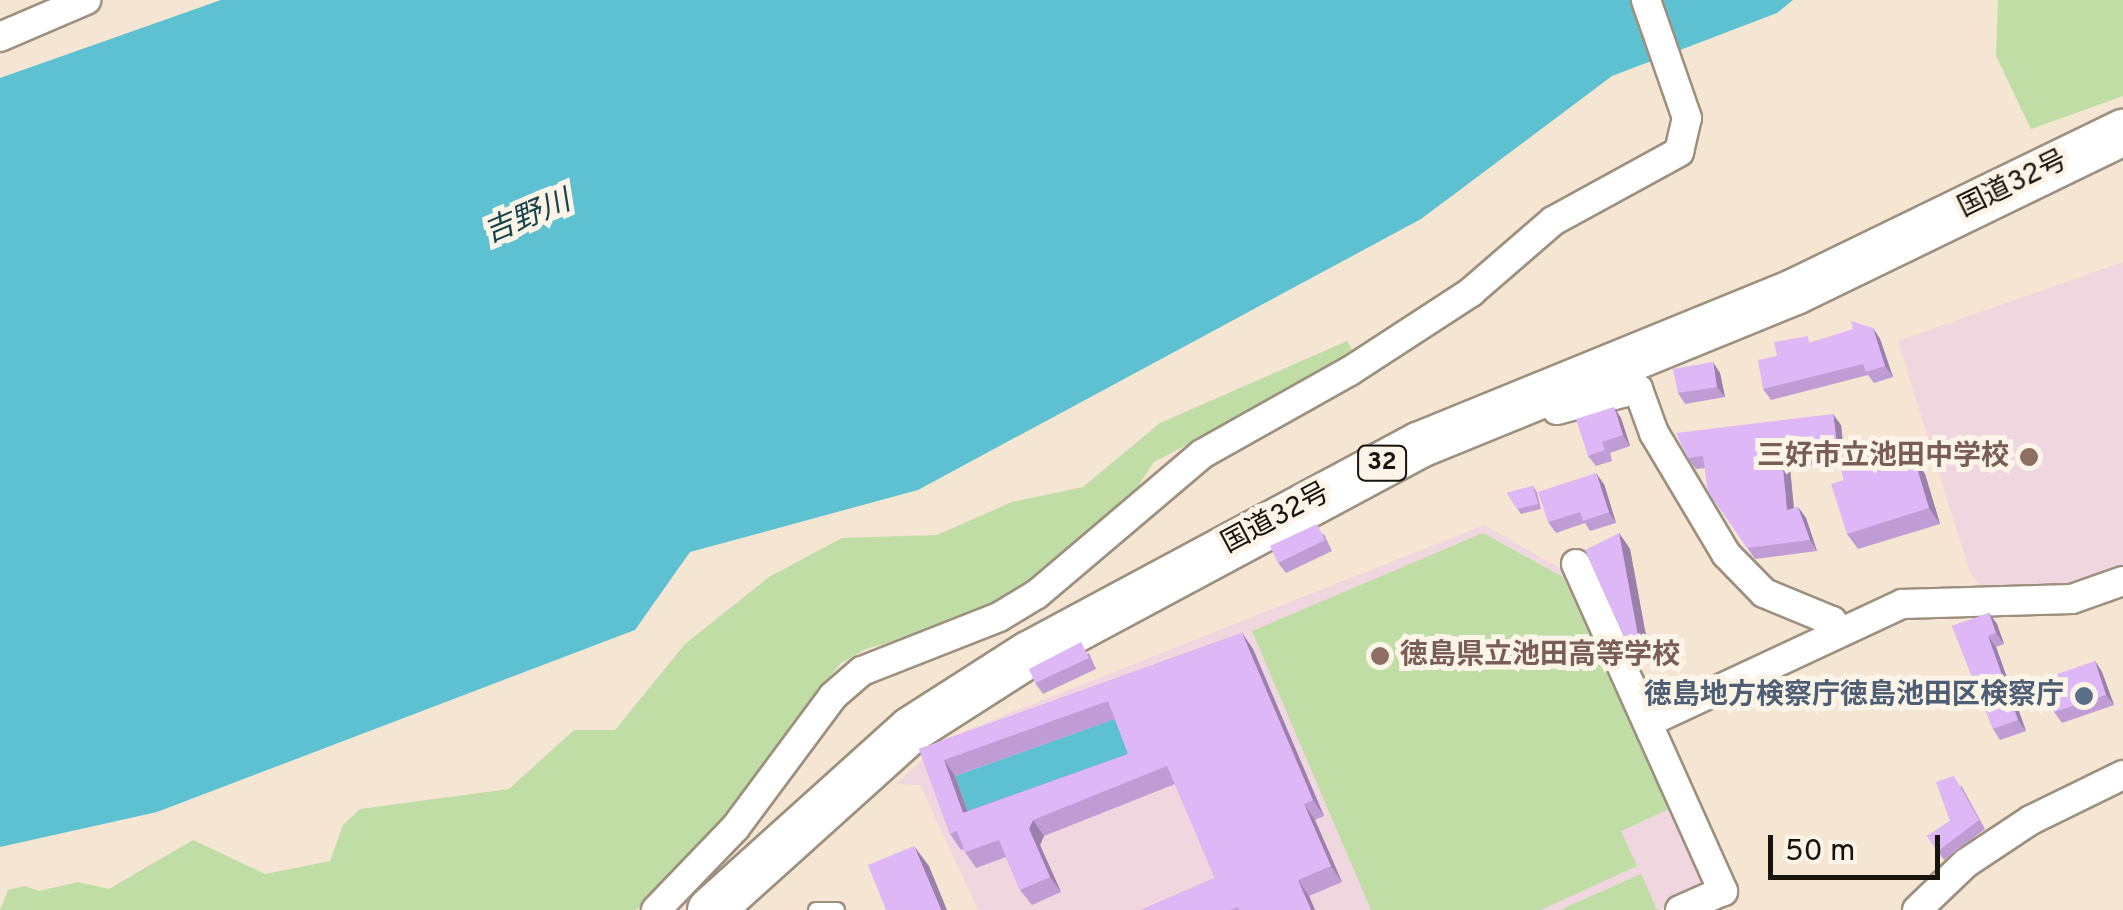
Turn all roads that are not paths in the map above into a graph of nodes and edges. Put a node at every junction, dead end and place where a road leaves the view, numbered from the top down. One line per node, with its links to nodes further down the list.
1 (86, 0): 3 (street)
2 (1646, 0): 11 (street)
3 (0, 37)
4 (2123, 132): 5 (highway, 国道32号 / 32)
5 (1546, 392): 8 (street); 12 (highway, 国道32号 / 32)
6 (1576, 564): 9 (street)
7 (2123, 581): 8 (street)
8 (1839, 630): 9 (street)
9 (1649, 722): 15 (street)
10 (2123, 775): 16 (street)
11 (656, 910)
12 (710, 910)
13 (816, 910): 14 (lane)
14 (837, 910)
15 (1680, 910)
16 (1917, 910)

